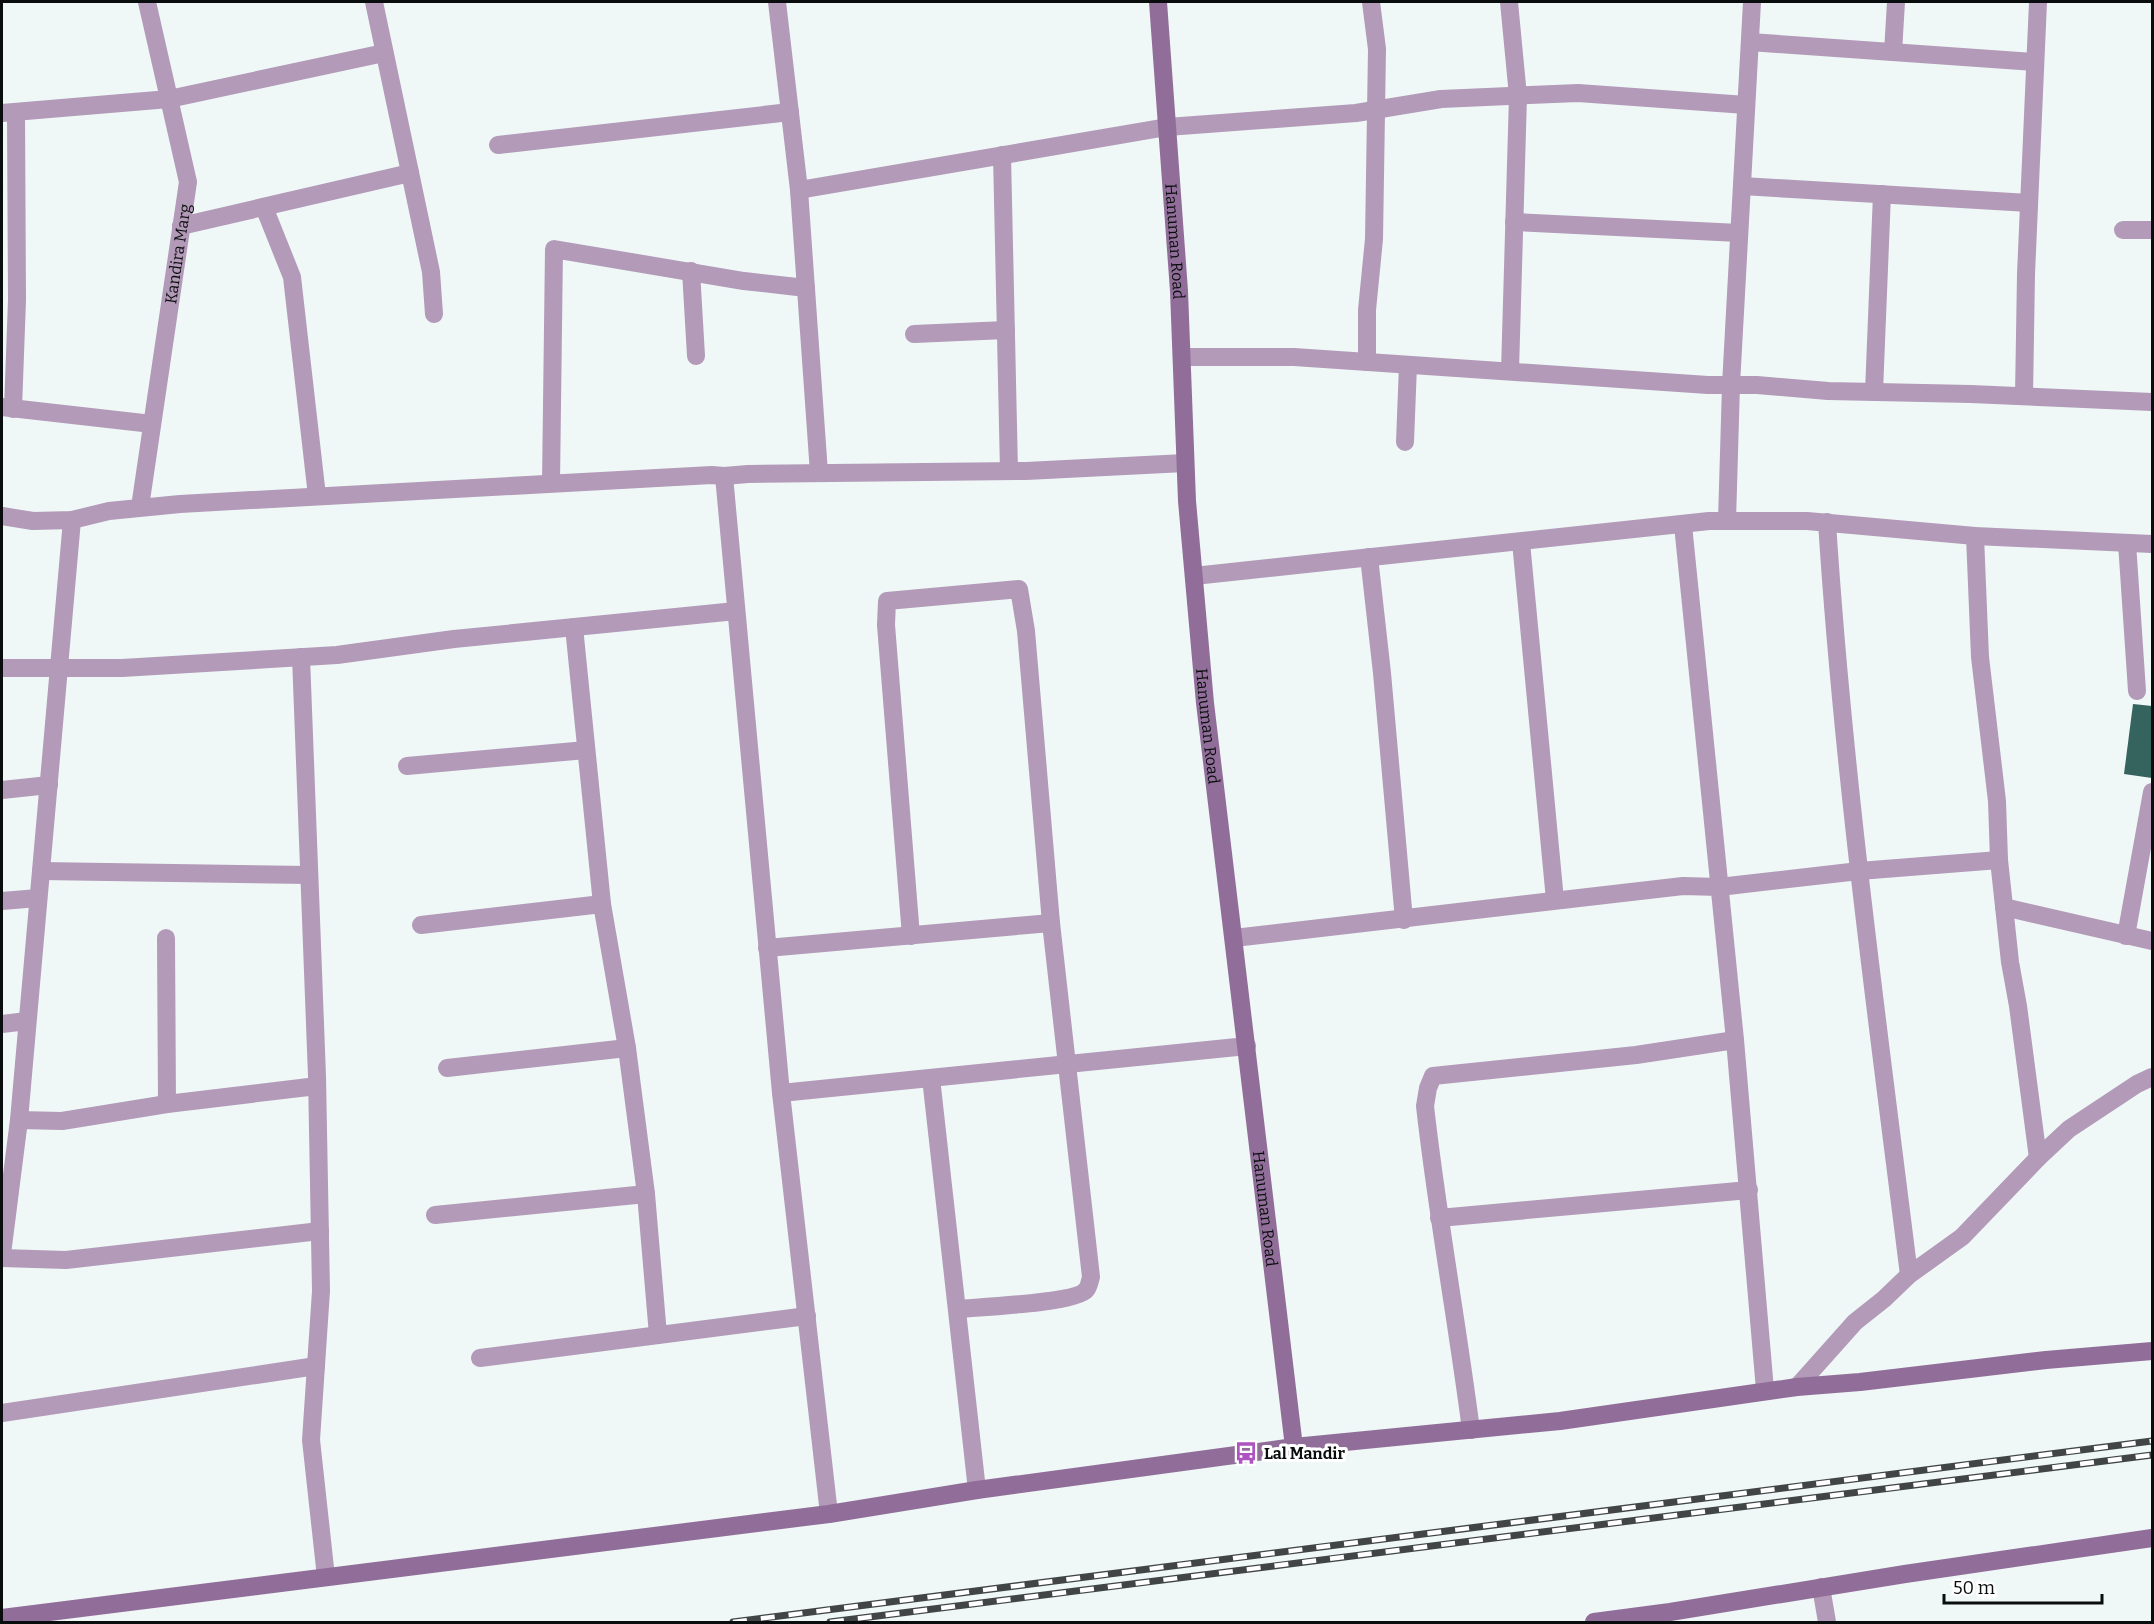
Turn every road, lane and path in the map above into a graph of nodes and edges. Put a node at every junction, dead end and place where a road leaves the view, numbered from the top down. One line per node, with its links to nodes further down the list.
1 (147, 2): 15 (street, Kandira Marg)
2 (374, 2): 12 (street)
3 (777, 2): 18 (street)
4 (1158, 2): 20 (street, Hanuman Road)
5 (1371, 2): 17 (street)
6 (1509, 2): 14 (street)
7 (1752, 2): 10 (street)
8 (1896, 2): 11 (street)
9 (2038, 2): 13 (street)
10 (1750, 42): 11 (street); 16 (street)
11 (1893, 52): 13 (street)
12 (384, 53): 15 (street); 23 (street)
13 (2035, 62): 27 (street)
14 (1518, 96): 16 (street); 17 (street); 29 (street)
15 (169, 99): 19 (street); 30 (street, Kandira Marg)
16 (1746, 105): 24 (street)
17 (1376, 109): 20 (street); 42 (street)
18 (790, 112): 21 (street); 25 (street)
19 (9, 113): 36 (street)
20 (1167, 127): 22 (street); 41 (street, Hanuman Road)
21 (498, 146)
22 (1002, 155): 25 (street); 38 (street)
23 (410, 173): 28 (street); 37 (street)
24 (1742, 186): 26 (street); 33 (street)
25 (799, 190): 35 (street)
26 (1882, 194): 27 (street); 46 (street)
27 (2029, 203): 47 (street)
28 (264, 207): 30 (street); 57 (street)
29 (1514, 222): 33 (street); 44 (street)
30 (181, 226): 50 (street, Kandira Marg)
31 (2123, 230): 32 (street)
32 (2152, 230)
33 (1739, 233): 45 (street)
34 (691, 271): 35 (street); 40 (street); 56 (street)
35 (806, 288): 54 (street)
36 (9, 300): 49 (street)
37 (434, 314)
38 (1006, 330): 39 (street); 53 (street)
39 (914, 334)
40 (696, 356)
41 (1182, 357): 42 (street); 52 (street, Hanuman Road)
42 (1367, 362): 43 (street)
43 (1408, 365): 44 (street); 51 (street)
44 (1510, 371): 45 (street)
45 (1731, 385): 46 (street); 61 (street)
46 (1874, 392): 47 (street)
47 (2024, 396): 48 (street)
48 (2152, 402)
49 (7, 408): 50 (street)
50 (152, 424): 58 (street, Kandira Marg)
51 (1405, 442)
52 (1185, 463): 53 (street); 69 (street, Hanuman Road)
53 (1009, 471): 54 (street)
54 (819, 473): 55 (street)
55 (724, 476): 56 (street); 70 (street)
56 (551, 483): 57 (street)
57 (317, 496): 58 (street)
58 (140, 507): 60 (street)
59 (2, 516): 60 (street)
60 (72, 520): 73 (street)
61 (1727, 521): 62 (street); 63 (street)
62 (1827, 522): 64 (street); 83 (street)
63 (1683, 525): 65 (street); 85 (street)
64 (1975, 536): 66 (street); 81 (street)
65 (1521, 542): 68 (street); 87 (street)
66 (2127, 543): 67 (street); 75 (street)
67 (2152, 544)
68 (1369, 557): 69 (street); 91 (street)
69 (1194, 576): 97 (street, Hanuman Road)
70 (736, 611): 71 (street); 99 (street)
71 (574, 627): 72 (street); 76 (street)
72 (301, 657): 73 (street); 84 (street)
73 (60, 667): 74 (street); 78 (street)
74 (2, 668)
75 (2137, 691)
76 (586, 750): 77 (street); 89 (street)
77 (407, 766)
78 (49, 785): 79 (street); 82 (street)
79 (2, 790)
80 (2152, 792): 95 (street)
81 (1999, 860): 83 (street); 90 (street)
82 (41, 871): 84 (street); 86 (street)
83 (1859, 872): 85 (street); 121 (street)
84 (309, 875): 109 (street)
85 (1719, 887): 87 (street); 102 (street)
86 (38, 898): 88 (street); 100 (street)
87 (1555, 900): 91 (street)
88 (2, 902)
89 (602, 904): 93 (street); 104 (street)
90 (2004, 907): 95 (street); 113 (street)
91 (1404, 920): 97 (street)
92 (1051, 923): 94 (street); 94 (street); 105 (street)
93 (421, 925)
94 (911, 936): 99 (street)
95 (2126, 936): 98 (street)
96 (166, 938): 111 (street)
97 (1234, 938): 103 (street, Hanuman Road)
98 (2152, 941)
99 (766, 948): 110 (street)
100 (27, 1021): 101 (street); 112 (street)
101 (2, 1024)
102 (1735, 1040): 115 (street); 118 (street)
103 (1247, 1046): 105 (street); 132 (street, Hanuman Road)
104 (627, 1048): 106 (street); 116 (street)
105 (1068, 1065): 108 (street); 122 (street)
106 (447, 1068)
107 (2152, 1077): 113 (street)
108 (931, 1078): 110 (street); 122 (street)
109 (317, 1086): 111 (street); 119 (street)
110 (781, 1093): 123 (street)
111 (166, 1104): 112 (street)
112 (19, 1120): 114 (street)
113 (2038, 1158): 121 (street)
114 (6, 1184): 120 (street)
115 (1749, 1190): 118 (street); 129 (street)
116 (646, 1194): 117 (street); 124 (street)
117 (435, 1215)
118 (1439, 1218): 131 (street)
119 (320, 1231): 120 (street); 127 (street)
120 (2, 1256)
121 (1909, 1275): 128 (street)
122 (958, 1310): 133 (street)
123 (807, 1316): 124 (street); 134 (street)
124 (658, 1335): 126 (street)
125 (2152, 1351): 128 (street)
126 (480, 1358)
127 (316, 1366): 130 (street); 136 (street)
128 (1797, 1387): 129 (street)
129 (1765, 1390): 131 (street)
130 (2, 1413)
131 (1471, 1430): 132 (street)
132 (1294, 1447): 133 (street)
133 (977, 1490): 134 (street)
134 (830, 1514): 136 (street)
135 (2152, 1538): 137 (street)
136 (326, 1578): 138 (street)
137 (1821, 1587): 139 (street); 140 (street)
138 (2, 1618)
139 (1594, 1623)
140 (1827, 1623)

